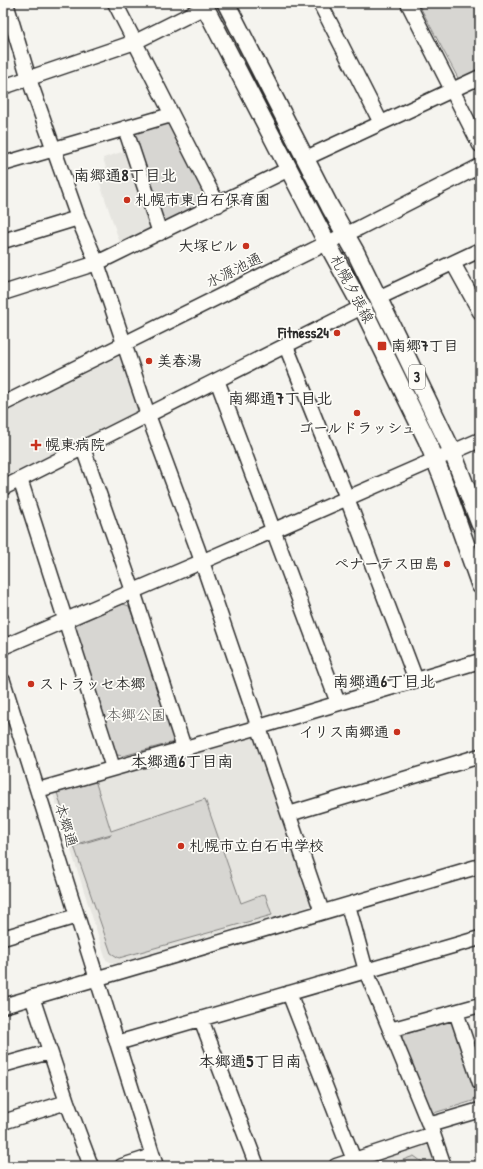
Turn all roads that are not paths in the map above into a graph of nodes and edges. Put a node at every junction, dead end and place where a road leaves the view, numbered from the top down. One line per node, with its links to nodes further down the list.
1 (115, 3): 7 (street)
2 (226, 3): 17 (main road, 札幌夕張線 / 3)
3 (320, 3): 13 (street)
4 (408, 3): 11 (street)
5 (8, 5): 9 (street)
6 (204, 5): 7 (street); 20 (main road, 札幌夕張線 / 3)
7 (134, 42): 9 (street); 12 (street)
8 (480, 77): 11 (street)
9 (29, 79): 10 (street); 16 (street)
10 (3, 87)
11 (452, 91): 13 (street); 15 (street)
12 (171, 115): 14 (street); 21 (street)
13 (381, 122): 17 (street)
14 (126, 128): 16 (street); 23 (street)
15 (480, 145)
16 (54, 149): 18 (street); 22 (street)
17 (306, 158): 24 (main road, 札幌夕張線 / 3)
18 (3, 164)
19 (480, 166): 24 (street, 水源池通)
20 (289, 169): 21 (street); 26 (main road, 札幌夕張線 / 3)
21 (218, 205): 23 (street)
22 (78, 218): 25 (street); 28 (street)
23 (160, 233): 28 (street)
24 (345, 235): 26 (street, 水源池通); 31 (main road, 札幌夕張線 / 3)
25 (3, 241)
26 (327, 243): 32 (main road, 札幌夕張線 / 3); 34 (street, 水源池通)
27 (480, 250): 29 (street)
28 (97, 263): 30 (street); 34 (street)
29 (453, 263): 31 (street); 33 (street)
30 (3, 293)
31 (378, 298): 41 (main road, 札幌夕張線 / 3)
32 (362, 307): 35 (street); 42 (main road, 札幌夕張線 / 3)
33 (480, 312)
34 (124, 344): 37 (street, 水源池通); 38 (street)
35 (286, 346): 36 (street); 45 (street)
36 (216, 380): 38 (street); 47 (street)
37 (3, 404)
38 (148, 415): 40 (street); 48 (street)
39 (480, 440): 41 (street)
40 (83, 448): 43 (street); 50 (street)
41 (452, 451): 42 (street); 46 (main road, 札幌夕張線 / 3)
42 (435, 459): 45 (street); 49 (main road, 札幌夕張線 / 3)
43 (20, 480): 44 (street); 51 (street)
44 (3, 488)
45 (347, 498): 47 (street); 54 (street)
46 (480, 524)
47 (272, 531): 48 (street); 56 (street)
48 (202, 562): 50 (street); 58 (street)
49 (480, 585)
50 (133, 591): 51 (street); 59 (street)
51 (66, 620): 52 (street); 61 (street)
52 (3, 647)
53 (480, 661): 54 (street)
54 (416, 680): 56 (street)
55 (3, 681): 57 (street, 本郷通)
56 (338, 703): 58 (street)
57 (8, 715): 62 (street, 本郷通)
58 (259, 727): 59 (street); 63 (street)
59 (184, 748): 61 (street)
60 (480, 756): 63 (street)
61 (113, 768): 62 (street)
62 (38, 790): 67 (street, 本郷通)
63 (289, 814): 66 (street)
64 (480, 866): 65 (street)
65 (348, 905): 66 (street); 70 (street)
66 (322, 912): 71 (street)
67 (77, 916): 68 (street); 71 (street, 本郷通)
68 (4, 934)
69 (480, 938): 70 (street)
70 (366, 971): 72 (street); 78 (street)
71 (97, 978): 73 (street); 79 (street, 本郷通)
72 (288, 993): 77 (street); 87 (street)
73 (32, 997): 75 (street); 80 (street)
74 (480, 1005): 76 (street)
75 (3, 1006)
76 (456, 1012): 78 (street); 82 (street)
77 (200, 1018): 79 (street); 91 (street)
78 (390, 1030): 86 (street)
79 (117, 1043): 88 (street, 本郷通)
80 (49, 1052): 81 (street); 83 (street)
81 (3, 1065)
82 (480, 1083)
83 (67, 1102): 85 (street); 89 (street)
84 (480, 1110): 86 (street)
85 (3, 1122)
86 (431, 1129): 87 (street); 93 (street)
87 (354, 1160): 92 (street)
88 (154, 1161): 90 (street)
89 (91, 1166)
90 (122, 1166)
91 (257, 1166)
92 (336, 1166)
93 (444, 1166)

